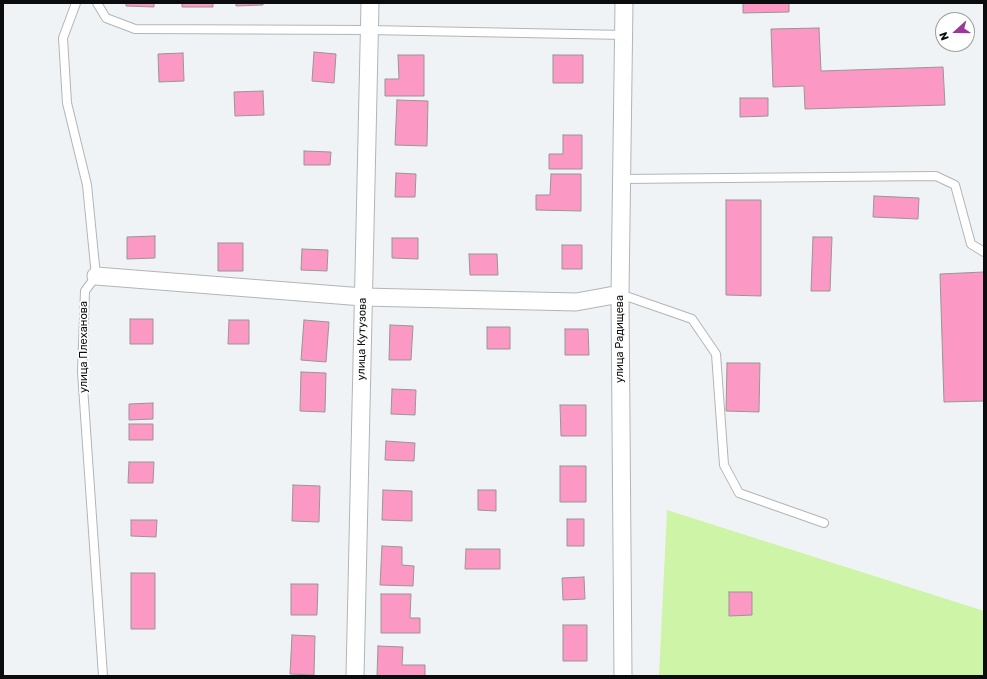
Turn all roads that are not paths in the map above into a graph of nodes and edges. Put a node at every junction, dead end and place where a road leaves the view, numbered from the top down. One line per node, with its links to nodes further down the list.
1 (76, 3): 9 (lane)
2 (97, 3): 5 (lane)
3 (370, 3): 5 (street, улица Кутузова)
4 (624, 3): 6 (street, улица Радищева)
5 (369, 30): 6 (lane); 11 (street, улица Кутузова)
6 (624, 35): 7 (street, улица Радищева)
7 (622, 179): 8 (lane); 10 (street, улица Радищева)
8 (984, 252)
9 (96, 276): 11 (street); 13 (lane, улица Плеханова)
10 (620, 294): 11 (street); 12 (lane); 15 (street, улица Радищева)
11 (363, 297): 14 (street, улица Кутузова)
12 (824, 523)
13 (103, 676)
14 (356, 676)
15 (623, 676)

